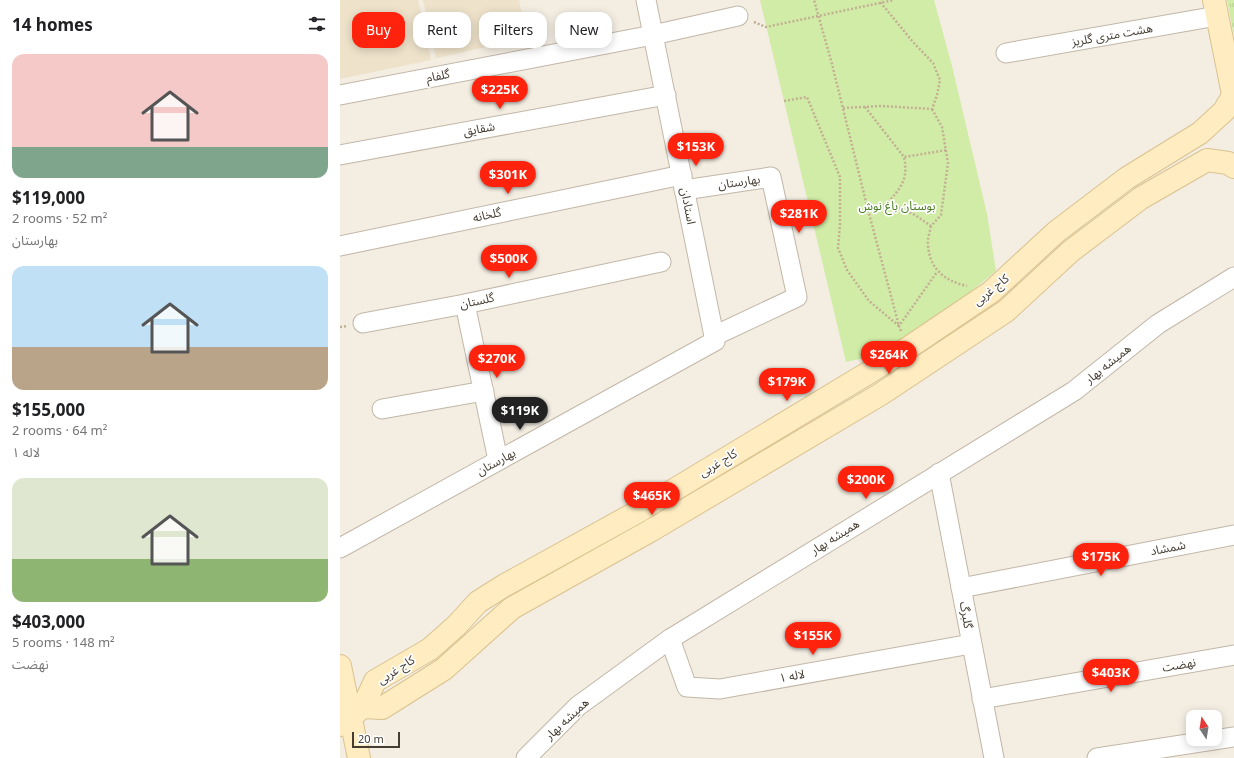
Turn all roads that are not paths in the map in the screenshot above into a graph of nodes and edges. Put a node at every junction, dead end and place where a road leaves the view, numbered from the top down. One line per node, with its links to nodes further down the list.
1 (646, 0): 4 (street, استادان)
2 (1216, 8): 5 (street, هشت متری گلریز); 8 (street)
3 (738, 16): 4 (street, گلفام)
4 (653, 34): 6 (street, گلفام); 7 (street, استادان)
5 (1006, 53)
6 (340, 95)
7 (666, 95): 10 (street, شقایق); 13 (street, استادان)
8 (1234, 97): 9 (street, کاج غربی)
9 (1200, 132): 11 (street); 20 (street, کاج غربی)
10 (340, 155)
11 (1207, 160): 12 (street); 22 (street, کاج غربی)
12 (1234, 167)
13 (683, 182): 14 (street, گلخانه); 19 (street, استادان); 19 (street, بهارستان)
14 (340, 246)
15 (661, 262): 17 (street, گلستان)
16 (1234, 277): 25 (street, همیشه بهار)
17 (466, 304): 18 (street, گلستان); 21 (street)
18 (363, 324)
19 (714, 339): 24 (street, بهارستان)
20 (868, 373): 22 (street); 26 (street, کاج غربی)
21 (484, 391): 23 (street); 24 (street)
22 (881, 394): 27 (street, کاج غربی)
23 (382, 409)
24 (498, 460): 29 (street, بهارستان)
25 (939, 473): 30 (street, گلبرگ); 31 (street, همیشه بهار)
26 (631, 515): 27 (street); 36 (street, کاج غربی)
27 (644, 535): 36 (street, کاج غربی)
28 (1234, 535): 30 (street, شمشاد)
29 (340, 548)
30 (961, 588): 32 (street, گلبرگ)
31 (670, 639): 32 (street, لاله ۱); 39 (street, همیشه بهار)
32 (971, 644): 35 (street, گلبرگ)
33 (1234, 655): 35 (street, نهضت)
34 (340, 666): 36 (street)
35 (982, 699): 40 (street, گلبرگ)
36 (351, 716): 38 (street)
37 (1234, 737): 41 (street)
38 (359, 758)
39 (526, 758)
40 (994, 758)
41 (1096, 758)

